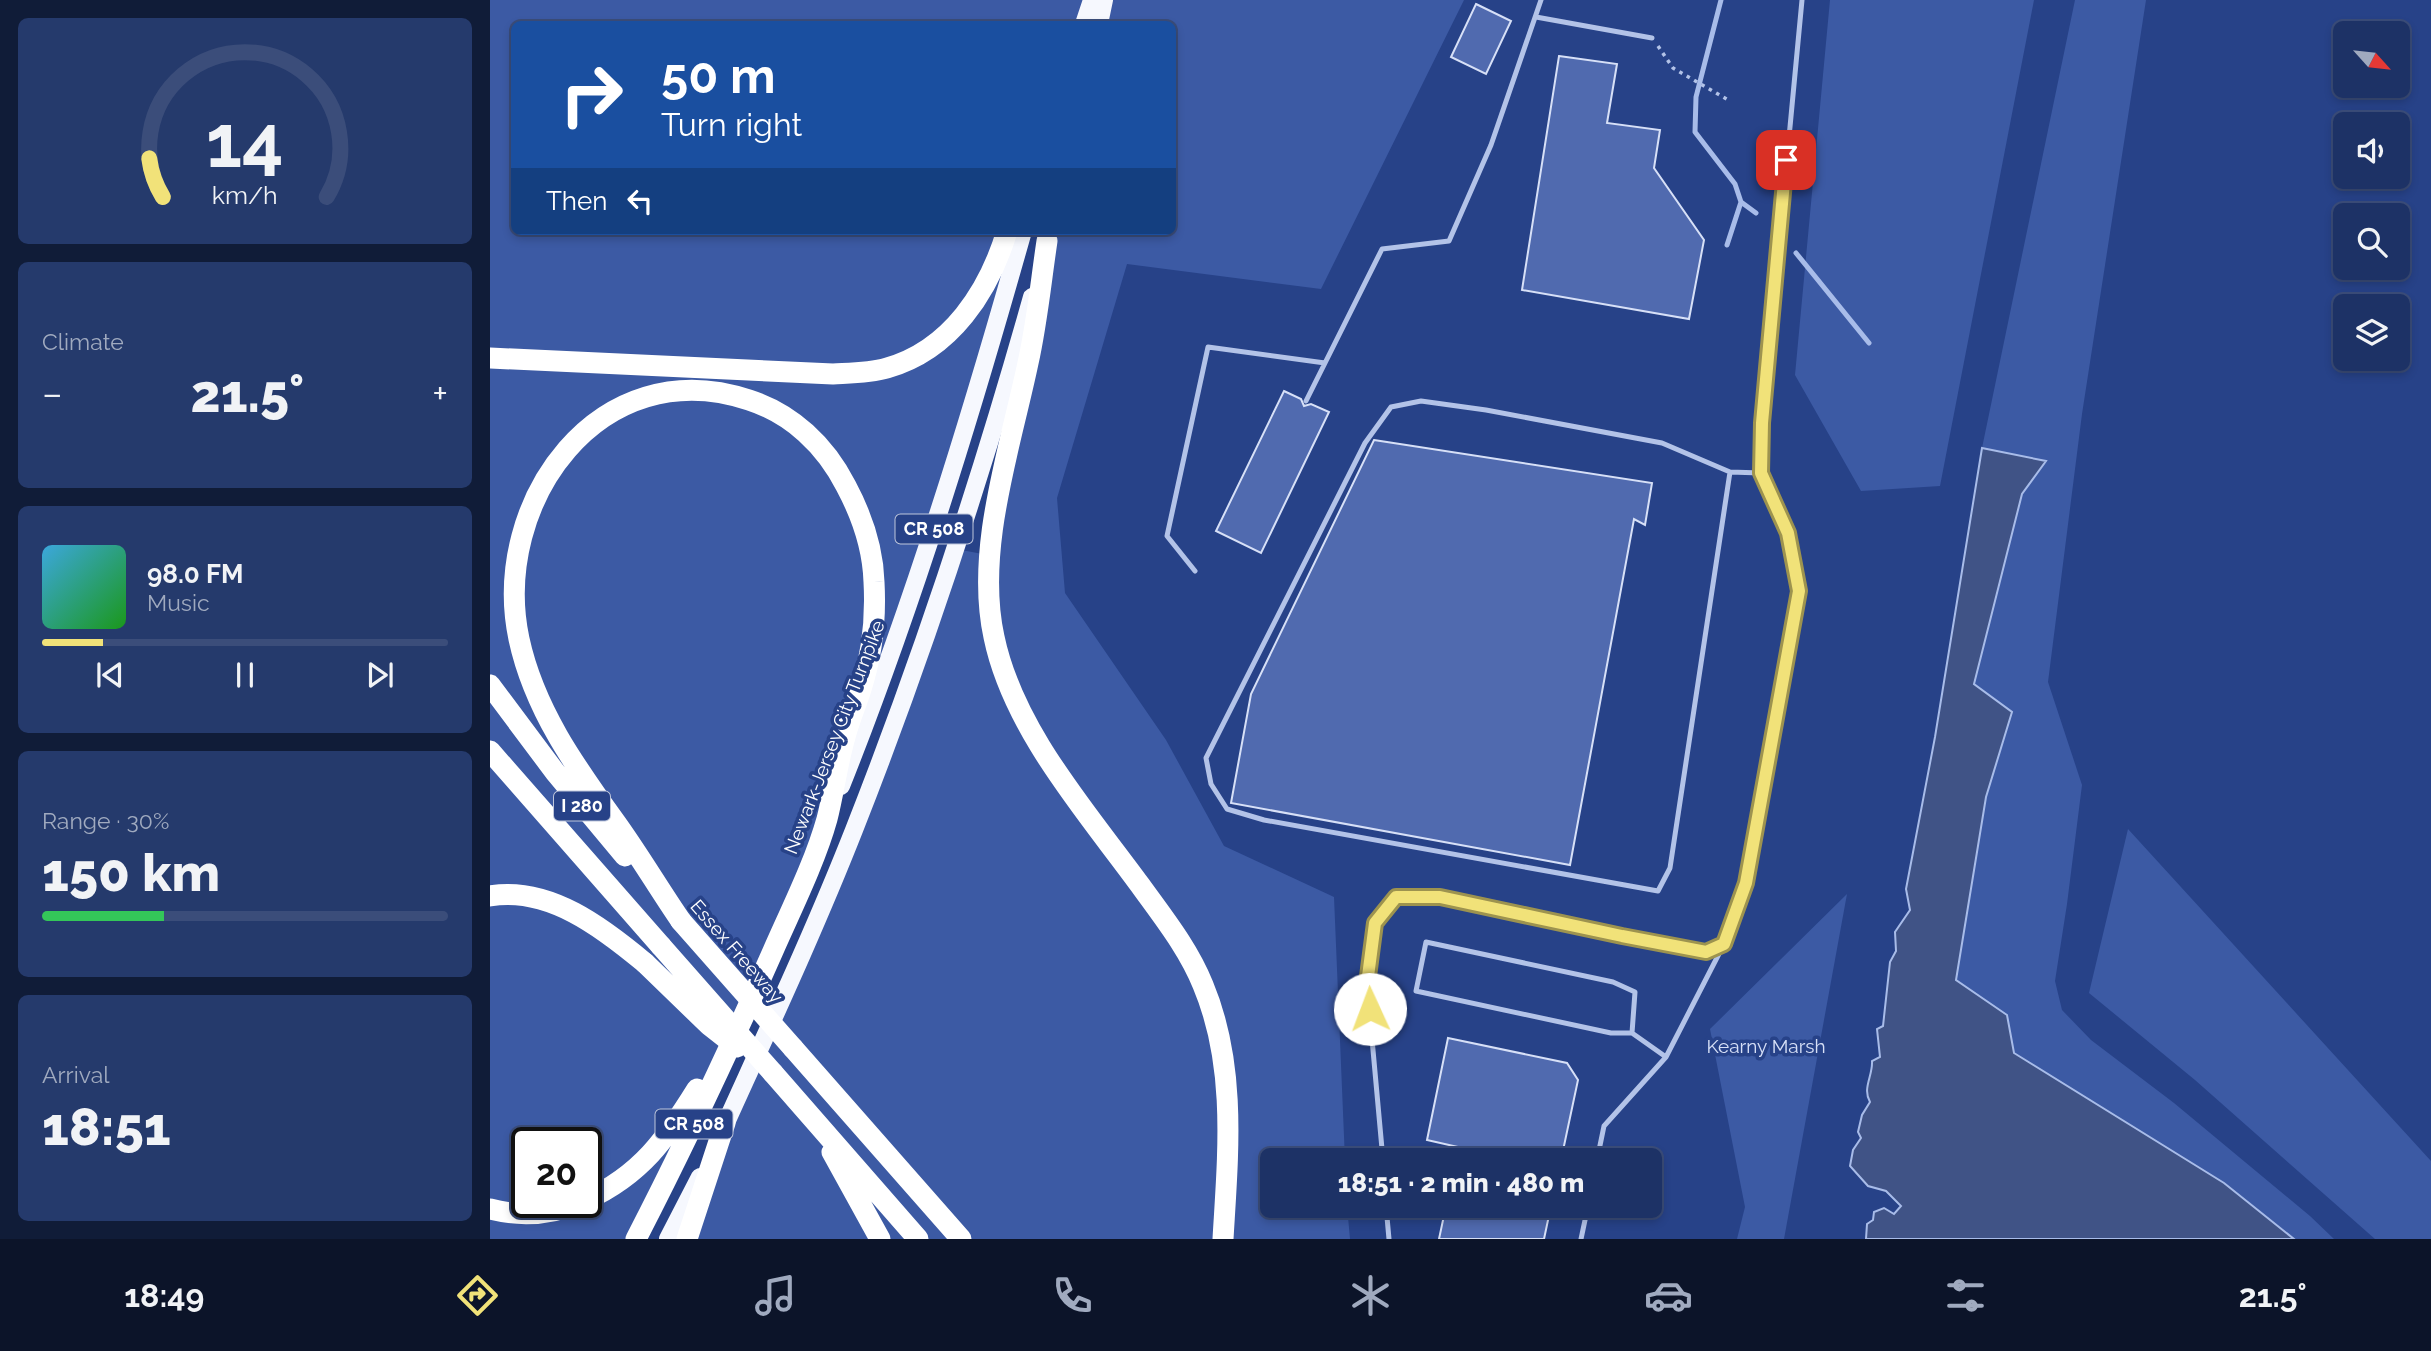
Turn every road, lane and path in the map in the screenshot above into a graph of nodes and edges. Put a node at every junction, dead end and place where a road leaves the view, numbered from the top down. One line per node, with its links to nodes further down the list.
1 (1092, 0): 6 (main road)
2 (1104, 0): 7 (main road)
3 (1541, 0): 5 (lane)
4 (1802, 0): 17 (lane)
5 (1536, 16): 8 (lane); 14 (lane)
6 (1085, 21)
7 (1100, 21)
8 (1652, 38): 9 (path)
9 (1730, 101)
10 (1006, 235): 13 (highway)
11 (1022, 235): 21 (main road, Newark-Jersey City Turnpike / CR 508)
12 (1048, 236): 30 (main road, CR 508); 44 (highway)
13 (490, 358)
14 (1325, 363): 15 (lane); 18 (lane)
15 (1306, 401)
16 (1730, 472): 16 (lane); 17 (lane)
17 (1761, 473): 24 (lane)
18 (1195, 571)
19 (490, 685): 23 (highway, Essex Freeway / I 280)
20 (490, 751): 28 (highway, I 280, bridge)
21 (826, 822): 23 (highway); 25 (highway, Newark-Jersey City Turnpike / CR 508)
22 (490, 896): 28 (highway, bridge)
23 (681, 921): 43 (highway, Essex Freeway / I 280, bridge)
24 (1724, 944): 27 (lane); 31 (lane)
25 (748, 1007): 33 (highway); 38 (highway, Newark-Jersey City Turnpike / CR 508)
26 (1632, 1033): 26 (lane); 27 (lane)
27 (1666, 1057): 32 (lane)
28 (773, 1073): 29 (highway, I 280)
29 (816, 1122): 41 (highway); 42 (highway, I 280)
30 (725, 1123): 39 (main road, CR 508); 40 (highway)
31 (1381, 1148)
32 (1599, 1148)
33 (602, 1192)
34 (490, 1209): 35 (highway)
35 (511, 1214)
36 (1387, 1218): 45 (lane)
37 (1585, 1218): 46 (lane)
38 (636, 1239)
39 (668, 1239)
40 (687, 1239)
41 (880, 1239)
42 (918, 1239)
43 (961, 1239)
44 (1223, 1239)
45 (1389, 1239)
46 (1581, 1239)

